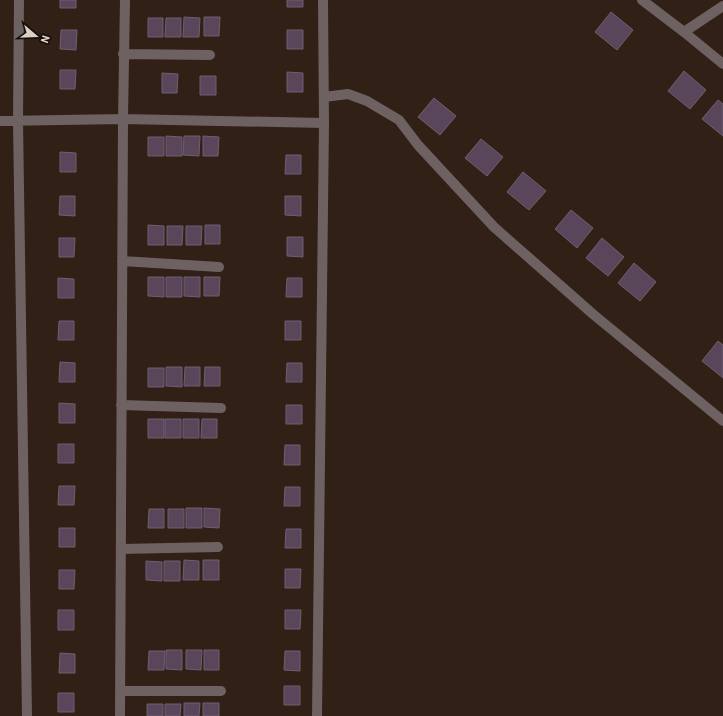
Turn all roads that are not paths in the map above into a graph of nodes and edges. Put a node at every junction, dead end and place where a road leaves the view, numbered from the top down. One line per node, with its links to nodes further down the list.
1 (19, 0): 13 (street)
2 (125, 0): 7 (street)
3 (323, 0): 10 (street)
4 (642, 0): 6 (street)
5 (723, 6): 6 (street)
6 (684, 32): 9 (street)
7 (123, 54): 8 (street); 11 (street)
8 (210, 55)
9 (723, 64)
10 (324, 97): 14 (street); 19 (street)
11 (123, 119): 13 (street); 14 (street); 15 (street)
12 (0, 121): 13 (street)
13 (18, 121): 24 (street)
14 (324, 123): 26 (street)
15 (122, 261): 16 (street); 17 (street)
16 (219, 267)
17 (121, 405): 18 (street); 21 (street)
18 (221, 408)
19 (723, 421)
20 (218, 547): 21 (street)
21 (121, 549): 22 (street)
22 (120, 691): 23 (street); 25 (street)
23 (221, 691)
24 (26, 716)
25 (120, 716)
26 (317, 716)

